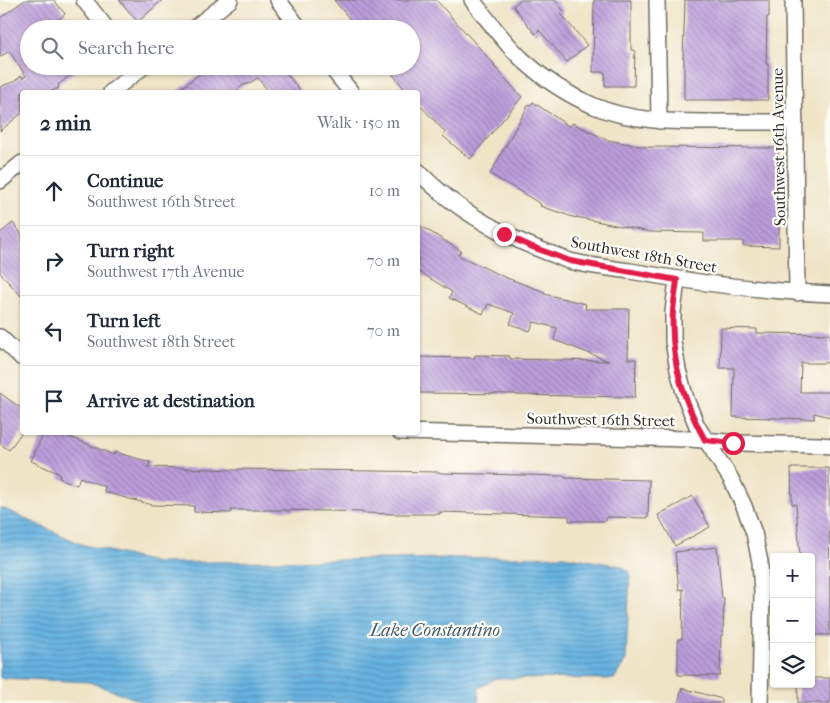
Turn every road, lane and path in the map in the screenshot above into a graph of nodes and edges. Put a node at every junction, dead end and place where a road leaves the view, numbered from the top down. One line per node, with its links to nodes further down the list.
1 (84, 0): 7 (street)
2 (230, 0): 8 (street)
3 (278, 0): 9 (street)
4 (472, 0): 14 (street)
5 (656, 0): 14 (street)
6 (793, 0): 15 (street, Southwest 16th Avenue)
7 (100, 20)
8 (204, 20)
9 (293, 20)
10 (131, 75): 12 (street)
11 (337, 75): 13 (street)
12 (113, 90)
13 (349, 90)
14 (659, 121): 15 (street)
15 (795, 122): 20 (street, Southwest 16th Avenue)
16 (20, 165): 18 (street)
17 (420, 173): 19 (street, Southwest 18th Street)
18 (0, 181)
19 (677, 280): 20 (street, Southwest 18th Street); 25 (street)
20 (797, 293): 21 (street, Southwest 18th Street)
21 (830, 294)
22 (0, 337): 23 (street)
23 (20, 356)
24 (420, 432): 25 (street, Southwest 16th Street)
25 (705, 440): 26 (street, Southwest 16th Street); 27 (street)
26 (830, 446)
27 (760, 703)

